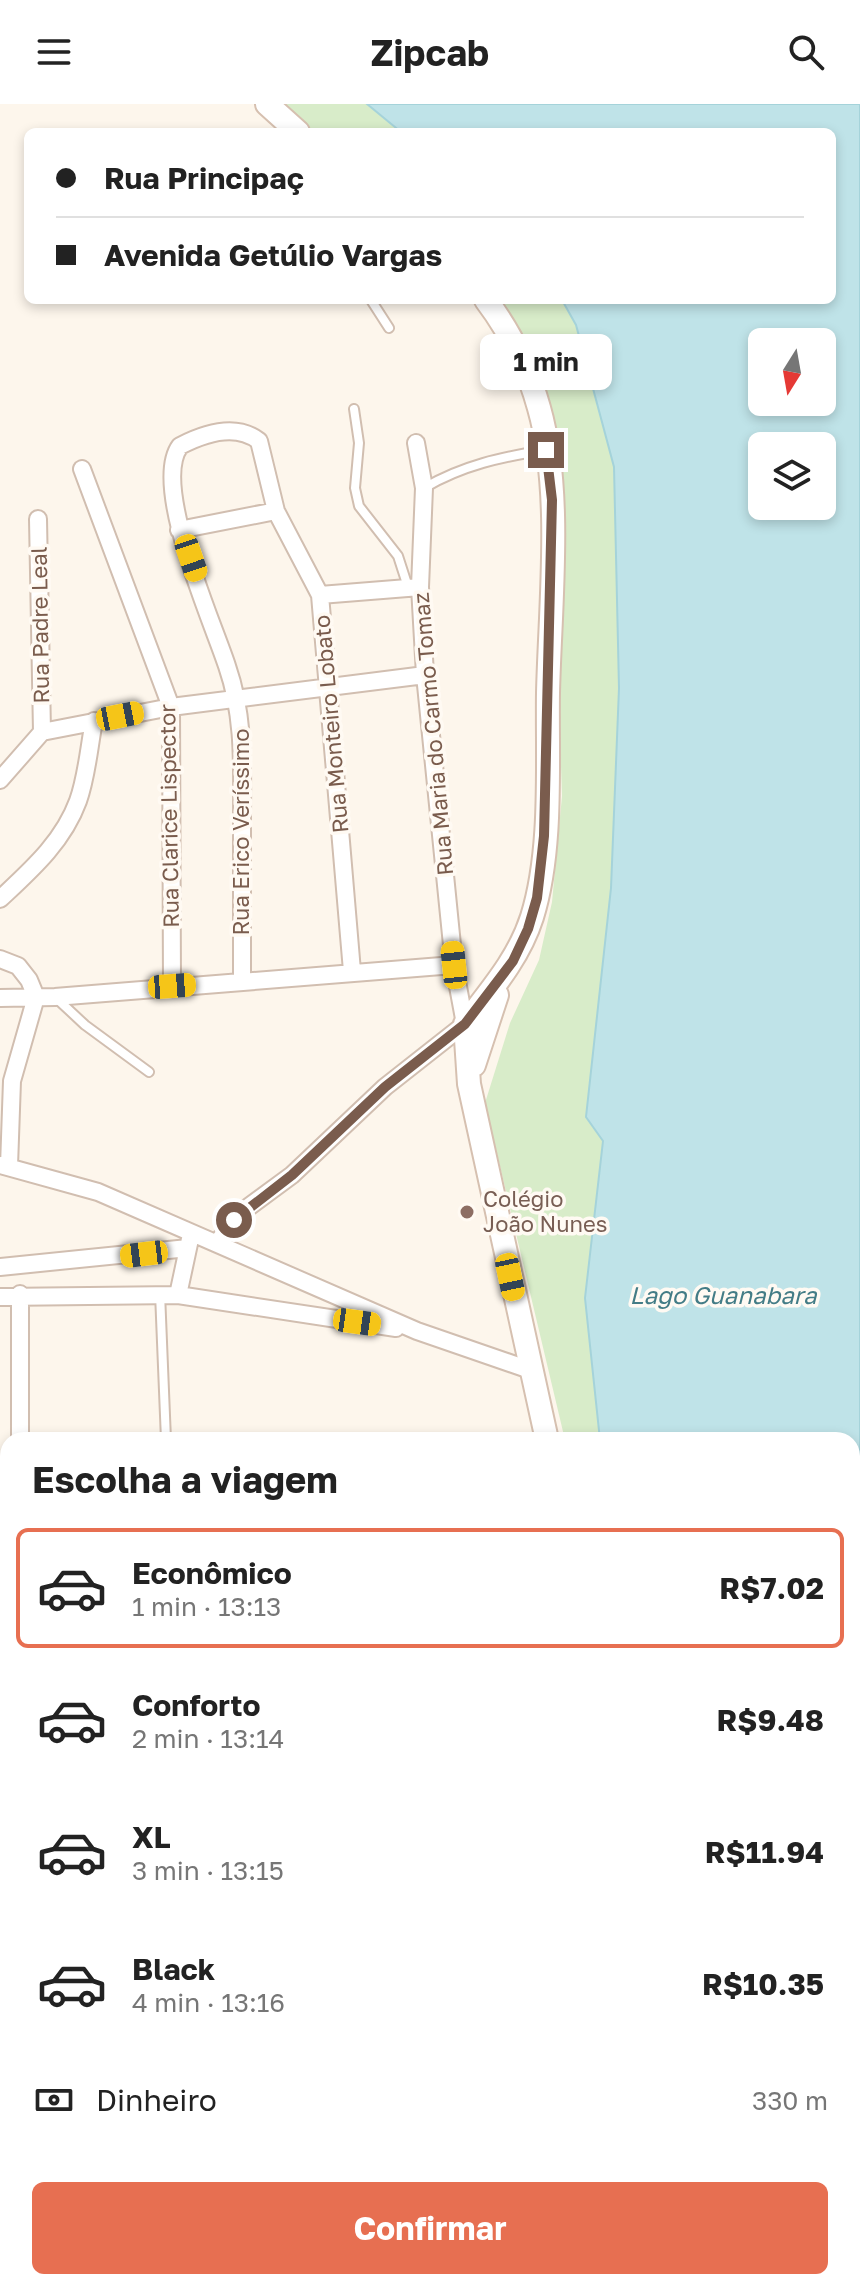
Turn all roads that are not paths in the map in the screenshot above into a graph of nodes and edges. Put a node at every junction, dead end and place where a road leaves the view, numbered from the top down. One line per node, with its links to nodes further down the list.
1 (267, 104): 2 (main road)
2 (294, 128)
3 (374, 304): 5 (lane)
4 (489, 304): 9 (main road)
5 (389, 328)
6 (354, 409): 15 (lane)
7 (259, 441): 12 (street, Rua Monteiro Lobato); 14 (street, Rua Erico Veríssimo)
8 (416, 443): 11 (street, Rua Maria do Carmo Tomaz)
9 (546, 450): 11 (lane); 26 (main road)
10 (82, 469): 20 (street, Rua Clarice Lispector)
11 (424, 488): 15 (street, Rua Maria do Carmo Tomaz)
12 (276, 511): 14 (street); 16 (street, Rua Monteiro Lobato)
13 (38, 519): 22 (street, Rua Padre Leal)
14 (179, 530): 19 (street, Rua Erico Veríssimo)
15 (414, 588): 16 (street); 17 (street, Rua Maria do Carmo Tomaz)
16 (320, 595): 18 (street, Rua Monteiro Lobato)
17 (425, 675): 18 (street); 27 (street, Rua Maria do Carmo Tomaz)
18 (328, 687): 19 (street); 28 (street, Rua Monteiro Lobato)
19 (238, 698): 20 (street); 29 (street, Rua Erico Veríssimo)
20 (171, 707): 21 (street); 30 (street, Rua Clarice Lispector)
21 (94, 721): 22 (street); 24 (street)
22 (42, 732): 23 (street)
23 (0, 780)
24 (0, 899)
25 (0, 959): 31 (street)
26 (513, 961): 34 (main road); 37 (main road)
27 (454, 965): 28 (street); 34 (street, Rua Maria do Carmo Tomaz)
28 (352, 971): 29 (street)
29 (242, 980): 30 (street)
30 (172, 986): 32 (street)
31 (36, 997): 32 (street); 33 (street); 36 (street)
32 (55, 997): 35 (lane)
33 (0, 998)
34 (465, 1024): 37 (main road); 40 (street)
35 (149, 1072)
36 (6, 1080): 38 (street)
37 (469, 1084): 47 (main road)
38 (4, 1166): 39 (street)
39 (190, 1240): 40 (street); 41 (street); 44 (street)
40 (217, 1243): 46 (street)
41 (0, 1267)
42 (160, 1293): 43 (street); 44 (street); 49 (lane)
43 (20, 1294): 45 (street); 48 (street)
44 (178, 1295): 46 (street)
45 (0, 1297)
46 (417, 1331): 47 (street)
47 (530, 1370): 50 (main road)
48 (20, 1432)
49 (166, 1432)
50 (545, 1432)

